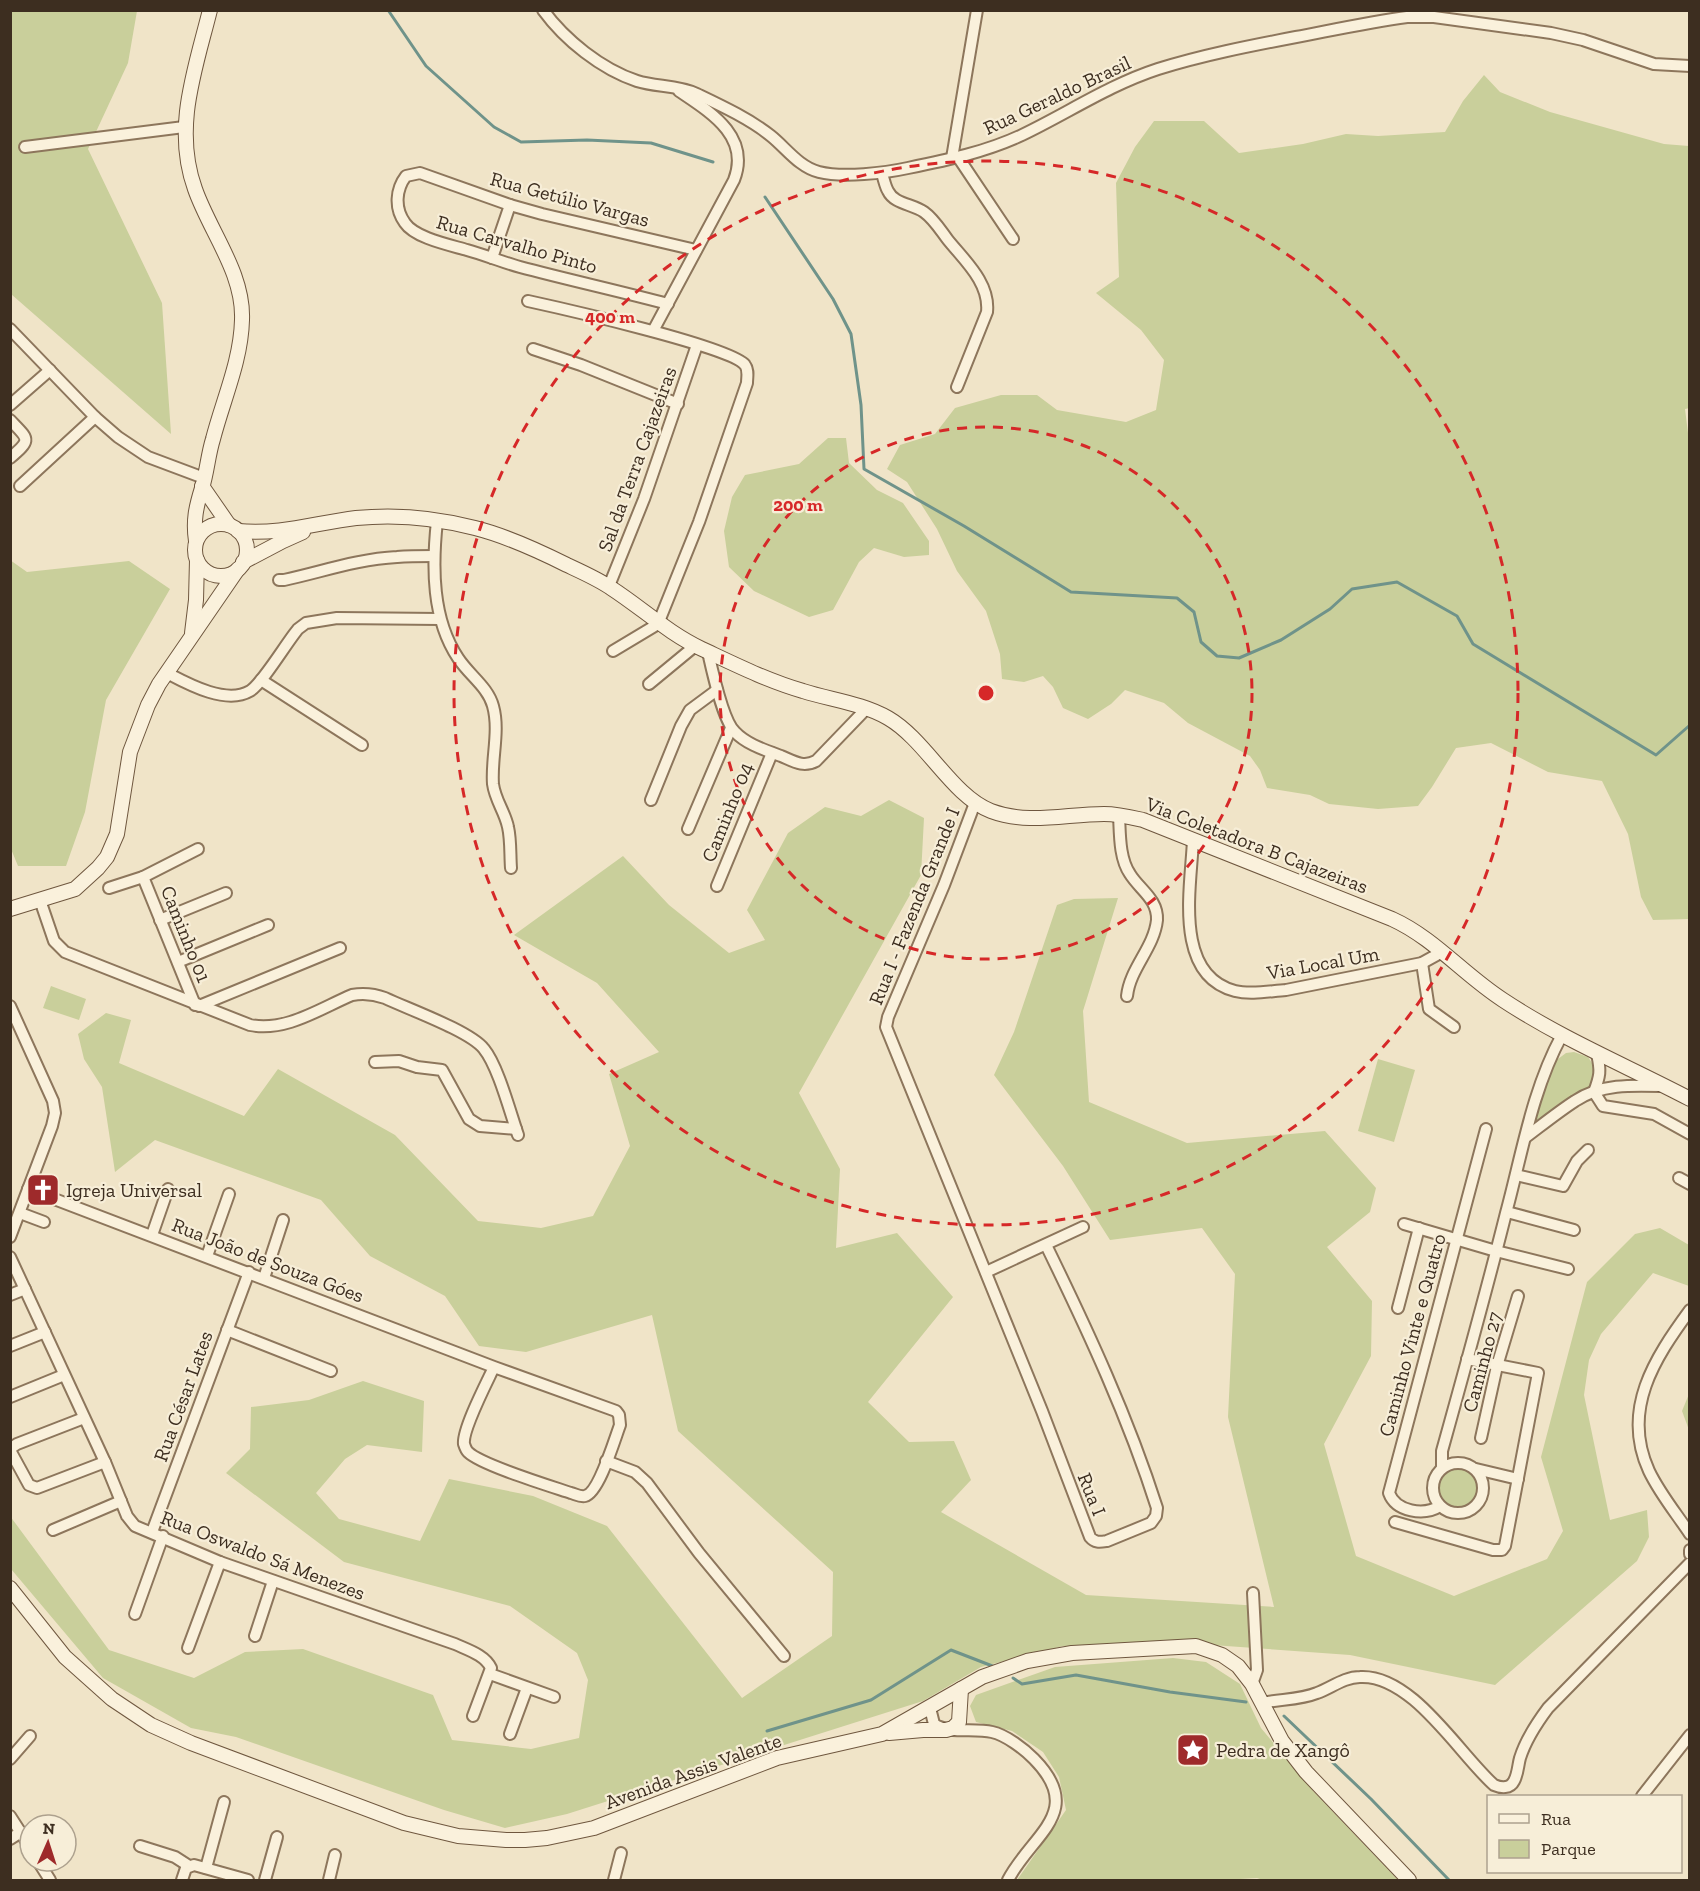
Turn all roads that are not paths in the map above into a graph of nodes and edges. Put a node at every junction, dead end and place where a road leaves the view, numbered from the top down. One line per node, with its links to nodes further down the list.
1 (210, 10): 7 (main road)
2 (543, 10): 6 (street, Rua Geraldo Brasil)
3 (977, 10): 9 (street)
4 (1418, 13): 5 (street, Rua Geraldo Brasil); 9 (street, Rua Geraldo Brasil)
5 (1689, 66)
6 (672, 86): 10 (street, Rua Geraldo Brasil); 14 (street)
7 (184, 127): 8 (street); 30 (main road)
8 (25, 147)
9 (955, 158): 10 (street, Rua Geraldo Brasil); 13 (street)
10 (882, 174): 24 (street)
11 (438, 178): 12 (street, Rua Getúlio Vargas); 15 (street, Rua Carvalho Pinto)
12 (510, 205): 14 (street, Rua Getúlio Vargas); 15 (street)
13 (1013, 238)
14 (696, 250): 17 (street)
15 (492, 258): 17 (street, Rua Carvalho Pinto)
16 (528, 301): 19 (street)
17 (668, 304): 19 (street)
18 (10, 329): 20 (street)
19 (653, 331): 21 (street)
20 (15, 342): 23 (street)
21 (698, 345): 25 (street, Sal da Terra Cajazeiras); 42 (street)
22 (533, 349): 25 (street)
23 (50, 370): 26 (street); 27 (street)
24 (957, 387)
25 (678, 404): 40 (street, Sal da Terra Cajazeiras)
26 (10, 405)
27 (95, 417): 30 (street); 31 (street)
28 (10, 420): 29 (street)
29 (10, 458)
30 (203, 482): 34 (main road); 35 (main road)
31 (20, 486)
32 (437, 521): 33 (main road, Via Coletadora B Cajazeiras); 36 (street); 40 (main road, Via Coletadora B Cajazeiras)
33 (319, 525): 34 (main road, Via Coletadora B Cajazeiras); 38 (main road, Via Coletadora B Cajazeiras)
34 (233, 528): 35 (main road); 38 (main road)
35 (196, 541): 37 (main road)
36 (434, 556): 39 (street); 41 (street)
37 (197, 560): 38 (main road); 43 (main road)
38 (240, 566): 43 (main road)
39 (279, 580)
40 (609, 586): 42 (main road, Via Coletadora B Cajazeiras)
41 (440, 619): 48 (street); 61 (street)
42 (658, 624): 44 (main road, Via Coletadora B Cajazeiras); 45 (street)
43 (191, 638): 47 (main road)
44 (695, 646): 46 (main road, Via Coletadora B Cajazeiras); 49 (street)
45 (613, 651)
46 (708, 652): 50 (street); 51 (main road, Via Coletadora B Cajazeiras)
47 (167, 673): 48 (street); 66 (main road)
48 (261, 680): 53 (street)
49 (649, 684)
50 (717, 690): 52 (street); 55 (street)
51 (867, 708): 54 (street); 56 (main road, Via Coletadora B Cajazeiras)
52 (731, 728): 54 (street); 58 (street, Caminho 04)
53 (362, 745)
54 (771, 753): 63 (street, Caminho 04)
55 (651, 800)
56 (975, 803): 57 (main road, Via Coletadora B Cajazeiras); 88 (street, Rua I - Fazenda Grande I)
57 (1119, 815): 59 (main road, Via Coletadora B Cajazeiras); 74 (street)
58 (688, 829)
59 (1193, 840): 71 (main road, Via Coletadora B Cajazeiras); 73 (street, Via Local Um)
60 (198, 849): 62 (street)
61 (511, 868)
62 (142, 877): 64 (street); 68 (street, Caminho 01)
63 (717, 886)
64 (109, 888)
65 (226, 893): 68 (street)
66 (40, 900): 67 (main road); 76 (street)
67 (10, 909)
68 (160, 920): 72 (street, Caminho 01)
69 (268, 925): 72 (street)
70 (340, 948): 76 (street)
71 (1442, 952): 73 (street, Via Local Um); 78 (main road, Via Coletadora B Cajazeiras)
72 (178, 962): 76 (street, Caminho 01)
73 (1422, 963): 77 (street)
74 (1126, 996)
75 (10, 1006): 92 (street)
76 (197, 1006): 80 (street)
77 (1454, 1028)
78 (1562, 1035): 79 (main road, Via Coletadora B Cajazeiras); 86 (street)
79 (1597, 1054): 81 (main road, Via Coletadora B Cajazeiras); 82 (street)
80 (375, 1062)
81 (1664, 1086): 82 (street); 83 (main road, Via Coletadora B Cajazeiras)
82 (1594, 1092): 85 (street); 86 (street)
83 (1689, 1099)
84 (1486, 1129): 105 (street, Caminho Vinte e Quatro)
85 (1689, 1134)
86 (1526, 1137): 89 (street)
87 (1588, 1150): 89 (street)
88 (938, 1156): 112 (street, Rua I)
89 (1516, 1175): 95 (street)
90 (1678, 1178): 91 (street)
91 (1689, 1184)
92 (28, 1189): 96 (street); 103 (street, Rua João de Souza Góes)
93 (168, 1189): 103 (street)
94 (229, 1194): 108 (street)
95 (1507, 1212): 102 (street); 107 (street)
96 (20, 1213): 98 (street); 104 (street)
97 (283, 1220): 113 (street)
98 (44, 1222)
99 (1404, 1224): 101 (street)
100 (1083, 1227): 106 (street)
101 (1419, 1228): 105 (street); 117 (street)
102 (1574, 1230)
103 (152, 1235): 108 (street, Rua João de Souza Góes)
104 (10, 1237)
105 (1457, 1239): 107 (street); 136 (street, Caminho Vinte e Quatro)
106 (1046, 1245): 112 (street); 112 (street, Rua I)
107 (1496, 1251): 110 (street); 122 (street)
108 (207, 1256): 111 (street, Rua João de Souza Góes)
109 (10, 1257): 114 (street, Rua Oswaldo Sá Menezes)
110 (1568, 1269)
111 (249, 1272): 113 (street, Rua João de Souza Góes); 119 (street, Rua César Lates)
112 (986, 1272)
113 (264, 1278): 124 (street, Rua João de Souza Góes)
114 (25, 1289): 115 (street); 120 (street, Rua Oswaldo Sá Menezes)
115 (10, 1295)
116 (1518, 1296): 123 (street, Caminho 27)
117 (1398, 1308)
118 (1689, 1310): 140 (street)
119 (227, 1330): 125 (street); 139 (street, Rua César Lates)
120 (45, 1332): 121 (street); 126 (street, Rua Oswaldo Sá Menezes)
121 (10, 1346)
122 (1467, 1359): 123 (street); 132 (street)
123 (1497, 1366): 129 (street, Caminho 27); 134 (street)
124 (494, 1367): 130 (street, Rua João de Souza Góes); 130 (street, Rua João de Souza Góes)
125 (331, 1371)
126 (64, 1375): 127 (street); 128 (street, Rua Oswaldo Sá Menezes)
127 (10, 1397)
128 (84, 1418): 131 (street, Rua Oswaldo Sá Menezes); 131 (street)
129 (1481, 1438)
130 (606, 1461): 149 (street)
131 (105, 1462): 135 (street, Rua Oswaldo Sá Menezes)
132 (1442, 1467): 133 (street); 136 (street)
133 (1476, 1469): 134 (street); 136 (street)
134 (1518, 1479): 137 (street)
135 (121, 1501): 138 (street); 139 (street, Rua Oswaldo Sá Menezes)
136 (1440, 1506)
137 (1395, 1522)
138 (53, 1530)
139 (158, 1534): 141 (street, Rua Oswaldo Sá Menezes); 146 (street, Rua César Lates)
140 (1689, 1534)
141 (220, 1562): 143 (street, Rua Oswaldo Sá Menezes); 148 (street)
142 (1689, 1563): 155 (street)
143 (273, 1581): 147 (street); 150 (street, Rua Oswaldo Sá Menezes)
144 (10, 1588): 162 (main road, Avenida Assis Valente)
145 (1253, 1593): 151 (street)
146 (135, 1614)
147 (255, 1636)
148 (188, 1648)
149 (784, 1656)
150 (489, 1674): 152 (street); 157 (street)
151 (1252, 1684): 153 (main road, Avenida Assis Valente); 155 (main road, Avenida Assis Valente)
152 (527, 1688): 154 (street); 161 (street)
153 (961, 1689): 156 (main road, Avenida Assis Valente); 158 (main road)
154 (554, 1697)
155 (1262, 1703): 180 (main road, Avenida Assis Valente)
156 (936, 1704): 158 (street); 159 (street); 162 (main road, Avenida Assis Valente)
157 (472, 1716)
158 (960, 1716): 159 (main road); 160 (street)
159 (946, 1730): 160 (street); 162 (main road)
160 (982, 1730): 179 (street)
161 (510, 1734)
162 (882, 1734)
163 (1689, 1735): 166 (street)
164 (30, 1736): 165 (street)
165 (10, 1759)
166 (1644, 1795)
167 (224, 1802): 173 (street)
168 (277, 1837): 176 (street)
169 (140, 1846): 172 (street)
170 (621, 1853): 178 (street)
171 (335, 1855): 177 (street)
172 (189, 1866): 173 (street); 174 (street)
173 (206, 1868): 175 (street)
174 (182, 1881)
175 (248, 1881)
176 (265, 1881)
177 (329, 1881)
178 (614, 1881)
179 (1008, 1881)
180 (1409, 1881)

